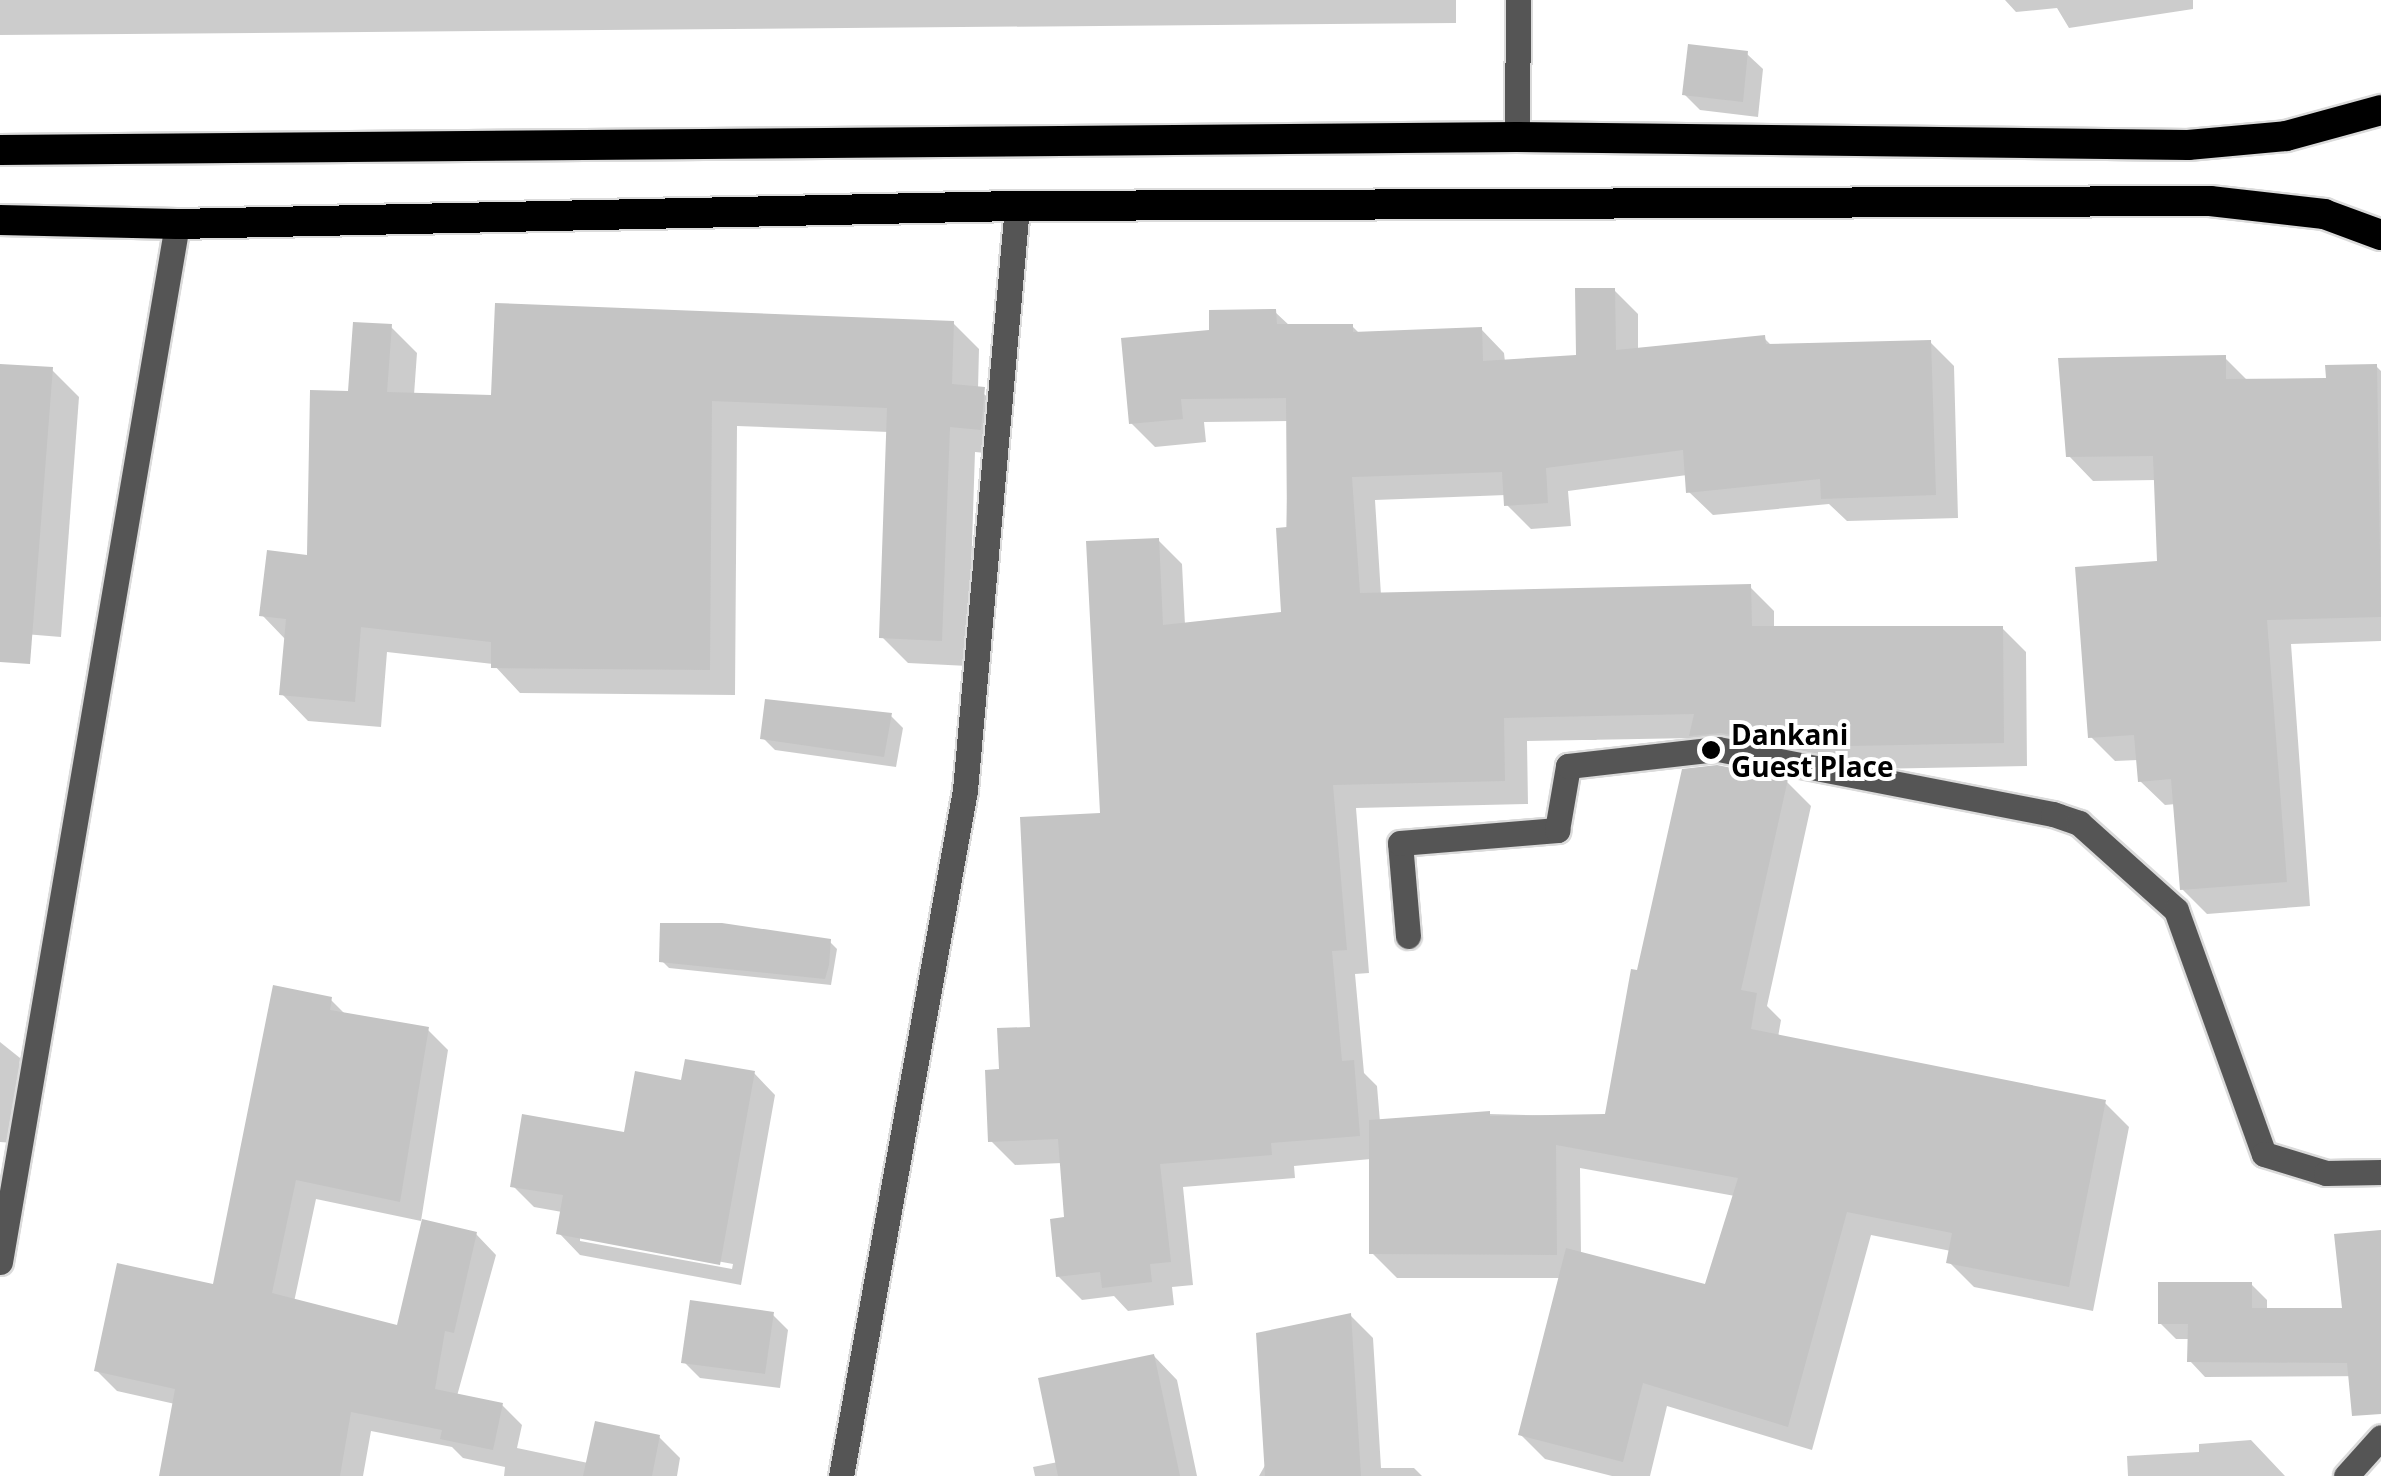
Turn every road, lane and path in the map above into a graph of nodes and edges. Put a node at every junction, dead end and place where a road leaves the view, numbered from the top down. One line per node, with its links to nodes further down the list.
1 (1518, 0): 3 (street)
2 (2381, 110): 3 (highway)
3 (1517, 137): 4 (highway)
4 (0, 150)
5 (1017, 206): 7 (highway); 8 (highway); 13 (street)
6 (0, 220): 7 (highway)
7 (177, 224): 11 (street)
8 (2381, 235)
9 (1408, 936): 10 (street)
10 (2381, 1172)
11 (0, 1262)
12 (2381, 1437): 14 (street)
13 (842, 1476)
14 (2346, 1476)

